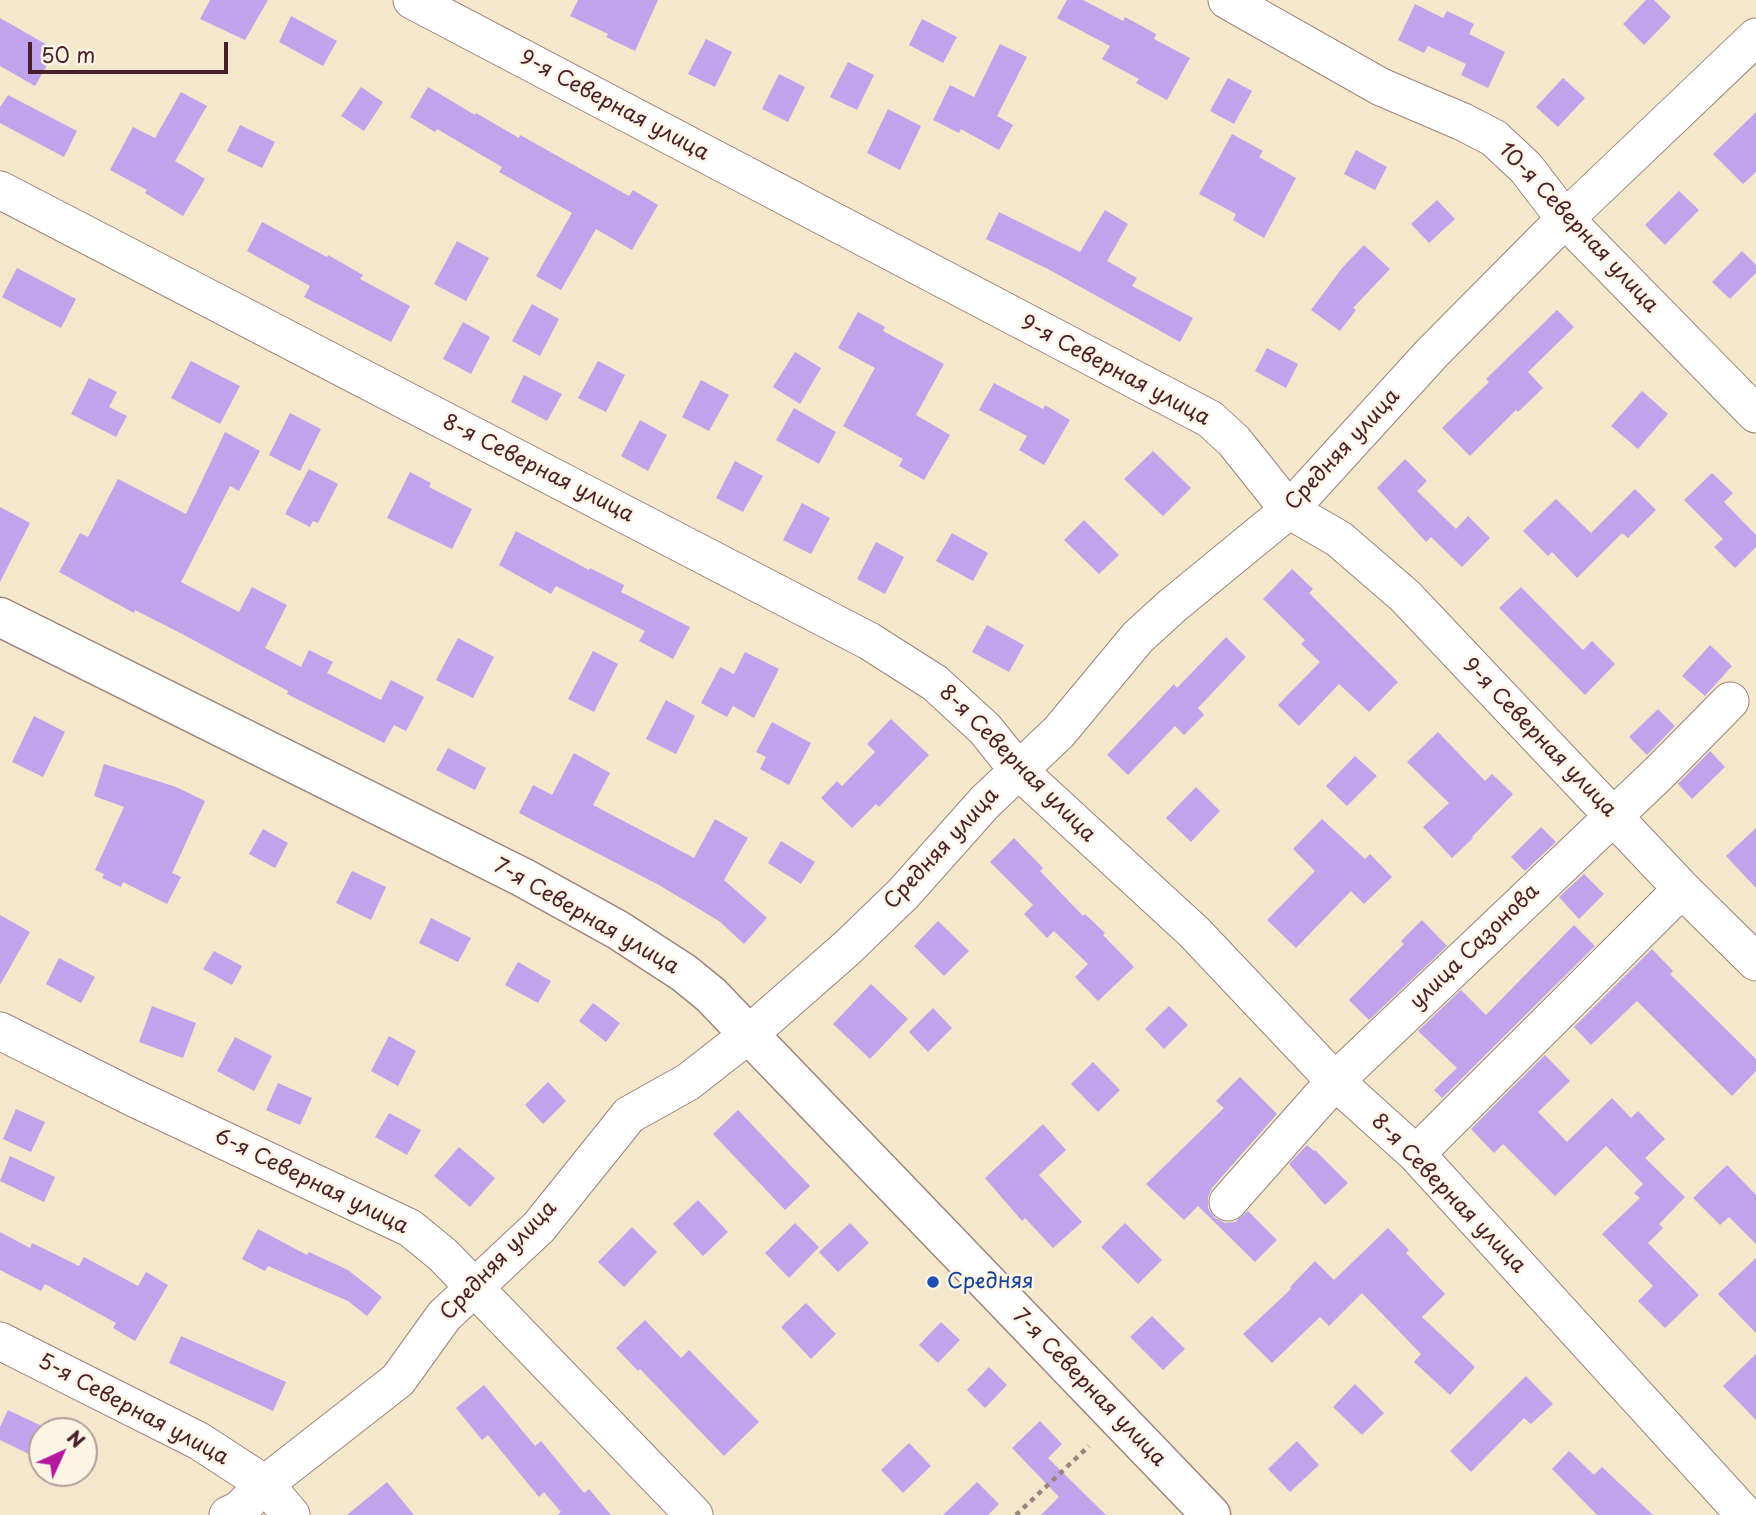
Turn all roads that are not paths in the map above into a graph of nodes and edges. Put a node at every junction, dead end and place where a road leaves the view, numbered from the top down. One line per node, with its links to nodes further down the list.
1 (412, 0): 7 (street, 9-я Северная улица)
2 (1227, 0): 5 (street, 10-я Северная улица)
3 (1756, 37): 5 (street, Средняя улица)
4 (0, 190): 10 (street, 8-я Северная улица)
5 (1565, 219): 6 (street, 10-я Северная улица); 7 (street, Средняя улица)
6 (1756, 414)
7 (1289, 510): 10 (street, Средняя улица); 11 (street, 9-я Северная улица)
8 (0, 617): 15 (main road, 7-я Северная улица)
9 (1730, 701): 11 (street, улица Сазонова)
10 (1018, 770): 15 (street, Средняя улица); 16 (street, 8-я Северная улица)
11 (1613, 815): 12 (street, 9-я Северная улица); 16 (street, улица Сазонова)
12 (1682, 889): 13 (street, 9-я Северная улица); 17 (street)
13 (1756, 962)
14 (0, 1031): 19 (street, 6-я Северная улица)
15 (748, 1035): 19 (street, Средняя улица); 25 (main road, 7-я Северная улица)
16 (1335, 1081): 17 (street, 8-я Северная улица); 18 (street, улица Сазонова)
17 (1416, 1154): 26 (street, 8-я Северная улица)
18 (1228, 1202)
19 (475, 1288): 21 (street, Средняя улица); 24 (street, 6-я Северная улица)
20 (0, 1340): 21 (street, 5-я Северная улица)
21 (265, 1484): 22 (street, Средняя улица); 23 (street, 5-я Северная улица)
22 (228, 1515)
23 (291, 1515)
24 (694, 1515)
25 (1211, 1515)
26 (1745, 1515)

